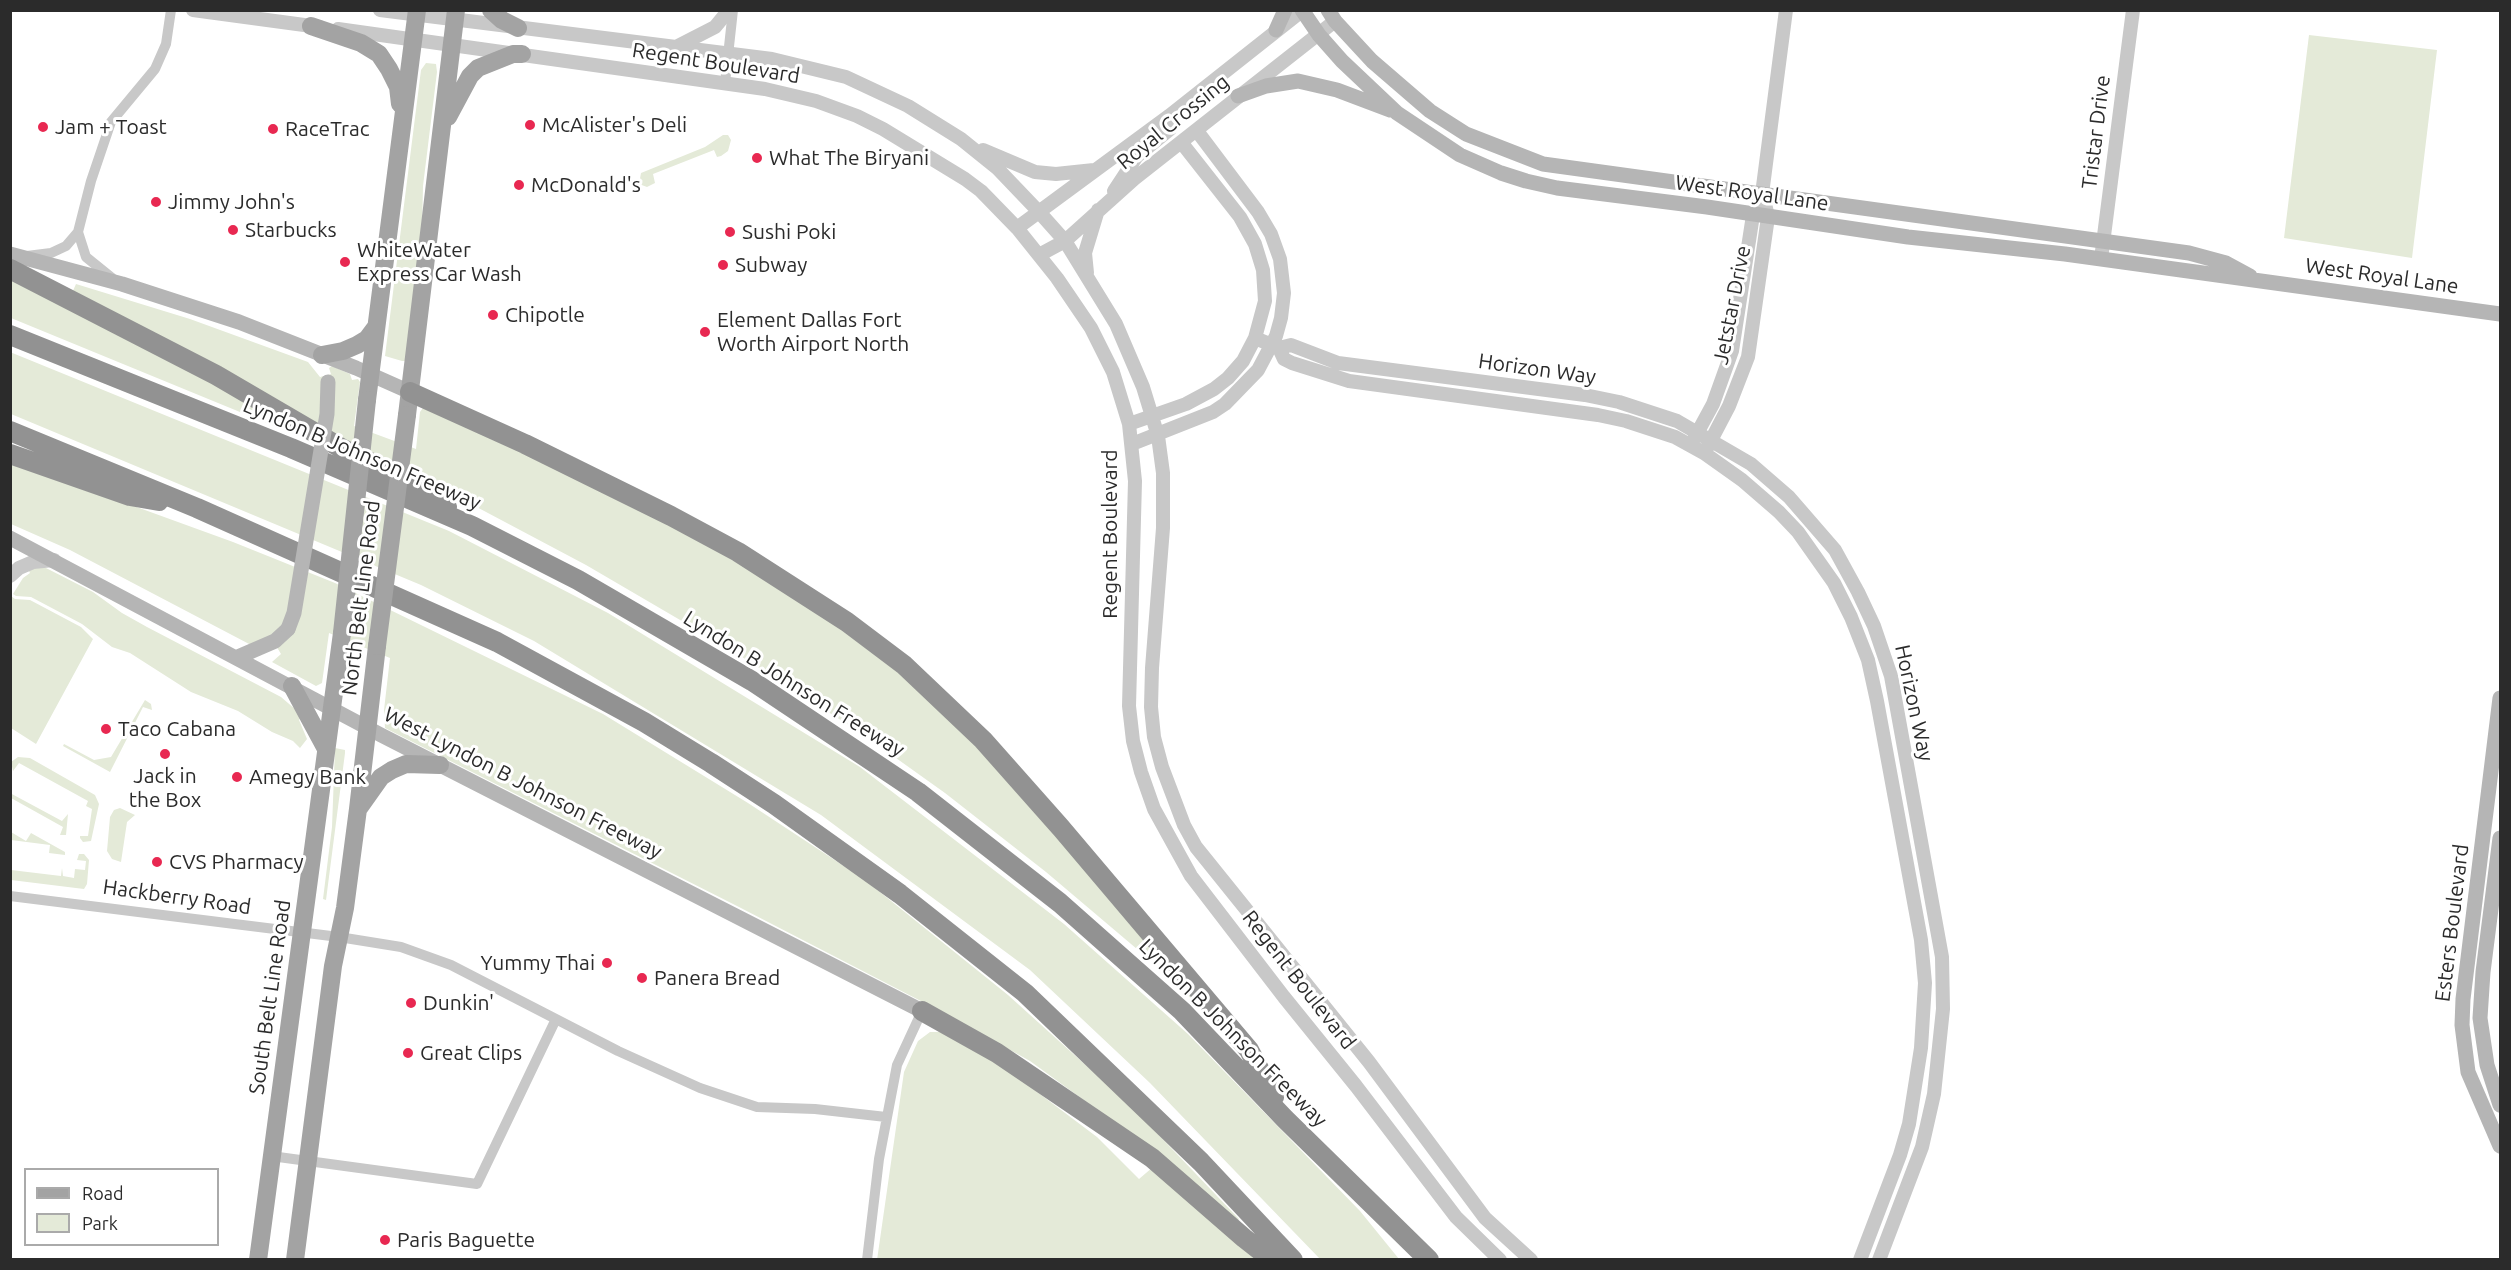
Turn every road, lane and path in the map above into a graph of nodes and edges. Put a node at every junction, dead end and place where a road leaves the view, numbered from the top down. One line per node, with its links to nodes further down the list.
1 (171, 10): 40 (street)
2 (193, 10): 13 (street, Regent Boulevard)
3 (380, 10): 10 (street, Regent Boulevard)
4 (491, 10): 14 (main road)
5 (731, 10): 19 (street); 21 (street)
6 (1285, 10): 15 (main road)
7 (1786, 10): 32 (street, Jetstar Drive)
8 (2133, 10): 41 (street, Tristar Drive)
9 (1302, 11): 15 (street, Royal Crossing); 16 (main road, West Royal Lane)
10 (416, 13): 11 (street, Regent Boulevard); 17 (main road, North Belt Line Road)
11 (455, 16): 14 (street, Regent Boulevard); 18 (main road, North Belt Line Road)
12 (1331, 16): 16 (street, Royal Crossing); 32 (main road, West Royal Lane)
13 (310, 26): 17 (street, Regent Boulevard); 26 (main road)
14 (518, 27): 19 (street, Regent Boulevard)
15 (1276, 30): 25 (street, Royal Crossing)
16 (1319, 35): 23 (street, Royal Crossing); 24 (main road, West Royal Lane)
17 (414, 39): 18 (street, Regent Boulevard); 26 (main road, North Belt Line Road)
18 (452, 45): 20 (street, Regent Boulevard); 27 (main road, North Belt Line Road)
19 (676, 47): 21 (street, Regent Boulevard)
20 (522, 54): 22 (street, Regent Boulevard); 27 (main road)
21 (729, 54): 22 (street); 29 (street, Regent Boulevard)
22 (725, 83): 39 (street, Regent Boulevard)
23 (1238, 96): 24 (main road); 28 (street, Royal Crossing)
24 (1397, 113): 36 (main road, West Royal Lane)
25 (1169, 116): 31 (street, Royal Crossing); 33 (street)
26 (403, 121): 50 (main road, North Belt Line Road)
27 (443, 127): 57 (main road, North Belt Line Road)
28 (1197, 131): 30 (street, Royal Crossing); 35 (street)
29 (961, 139): 31 (street); 34 (street, Regent Boulevard)
30 (1182, 142): 33 (street, Royal Crossing); 37 (street)
31 (1096, 170): 34 (street, Royal Crossing)
32 (1762, 194): 36 (street, Jetstar Drive); 38 (street, Jetstar Drive); 41 (main road, West Royal Lane)
33 (1103, 207): 42 (street, Royal Crossing); 46 (street)
34 (1040, 213): 39 (street, Royal Crossing); 42 (street, Regent Boulevard)
35 (1258, 213): 37 (street); 53 (street)
36 (1753, 215): 38 (main road, West Royal Lane); 64 (street, Jetstar Drive)
37 (1240, 217): 52 (street)
38 (1768, 217): 44 (main road, West Royal Lane); 66 (street, Jetstar Drive)
39 (1017, 228): 43 (street, Regent Boulevard)
40 (78, 232): 45 (street); 48 (street)
41 (2103, 240): 44 (street, Tristar Drive); 47 (main road, West Royal Lane)
42 (1065, 241): 43 (street, Royal Crossing); 46 (street, Regent Boulevard)
43 (1039, 255): 62 (street, Regent Boulevard)
44 (2101, 259): 47 (main road, West Royal Lane)
45 (14, 260): 48 (main road); 72 (highway)
46 (1088, 278): 60 (street, Regent Boulevard)
47 (2258, 281): 49 (main road, West Royal Lane)
48 (122, 285): 54 (main road)
49 (2500, 314)
50 (376, 327): 54 (main road); 55 (main road, North Belt Line Road)
51 (10, 335): 72 (highway, Lyndon B Johnson Freeway)
52 (1255, 338): 53 (street, Horizon Way); 60 (street)
53 (1276, 346): 56 (street, Horizon Way); 58 (street, Horizon Way); 65 (street)
54 (322, 355): 55 (main road); 77 (main road, bridge)
55 (370, 374): 57 (main road); 76 (main road, North Belt Line Road, bridge)
56 (1512, 386): 58 (street); 59 (street, Horizon Way)
57 (410, 392): 81 (main road, North Belt Line Road, bridge); 98 (highway)
58 (1509, 404): 61 (street, Horizon Way)
59 (1632, 406): 61 (street); 64 (street, Horizon Way)
60 (1152, 418): 62 (street); 65 (street, Regent Boulevard)
61 (1626, 421): 68 (street, Horizon Way)
62 (1129, 424): 67 (street, Regent Boulevard)
63 (10, 431): 71 (highway)
64 (1698, 432): 66 (street, Horizon Way); 68 (street, Jetstar Drive)
65 (1158, 436): 67 (street); 110 (street, Regent Boulevard)
66 (1712, 440): 69 (street, Jetstar Drive); 84 (street, Horizon Way)
67 (1132, 444): 109 (street, Regent Boulevard)
68 (1691, 445): 69 (street, Horizon Way)
69 (1704, 453): 83 (street, Horizon Way)
70 (10, 454): 71 (highway)
71 (197, 508): 107 (highway)
72 (472, 526): 98 (highway, Lyndon B Johnson Freeway)
73 (10, 538): 74 (main road, West Lyndon B Johnson Freeway)
74 (54, 560): 75 (street); 77 (main road, West Lyndon B Johnson Freeway)
75 (10, 576)
76 (342, 633): 80 (main road, South Belt Line Road)
77 (238, 657): 78 (main road, West Lyndon B Johnson Freeway)
78 (292, 686): 80 (main road, West Lyndon B Johnson Freeway); 82 (main road)
79 (2500, 698): 99 (main road, Esters Boulevard)
80 (332, 706): 81 (main road, West Lyndon B Johnson Freeway); 82 (main road, South Belt Line Road)
81 (368, 727): 85 (main road, West Lyndon B Johnson Freeway); 87 (main road)
82 (326, 749): 90 (main road, South Belt Line Road)
83 (1886, 754): 84 (street); 86 (street, Horizon Way)
84 (1905, 758): 86 (street); 95 (street, Horizon Way)
85 (440, 765): 87 (main road); 92 (main road, West Lyndon B Johnson Freeway)
86 (1889, 769): 94 (street, Horizon Way)
87 (358, 809): 91 (main road)
88 (2500, 838): 96 (main road, Esters Boulevard)
89 (10, 896): 90 (street, Hackberry Road)
90 (301, 932): 91 (street, Hackberry Road); 101 (main road, South Belt Line Road)
91 (339, 937): 93 (street, Hackberry Road); 102 (main road)
92 (922, 1011): 97 (street); 106 (highway)
93 (556, 1019): 97 (street, Hackberry Road); 102 (street)
94 (1915, 1091): 95 (street); 111 (street, Horizon Way)
95 (1934, 1094): 112 (street, Horizon Way)
96 (2500, 1106)
97 (886, 1116): 105 (street)
98 (1285, 1119): 108 (highway, Lyndon B Johnson Freeway)
99 (2495, 1121): 100 (main road, Esters Boulevard)
100 (2500, 1146)
101 (271, 1156): 102 (street); 103 (main road, South Belt Line Road)
102 (308, 1161): 104 (main road)
103 (258, 1260)
104 (295, 1260)
105 (867, 1260)
106 (1272, 1260)
107 (1293, 1260)
108 (1429, 1260)
109 (1500, 1260)
110 (1531, 1260)
111 (1860, 1260)
112 (1879, 1260)

